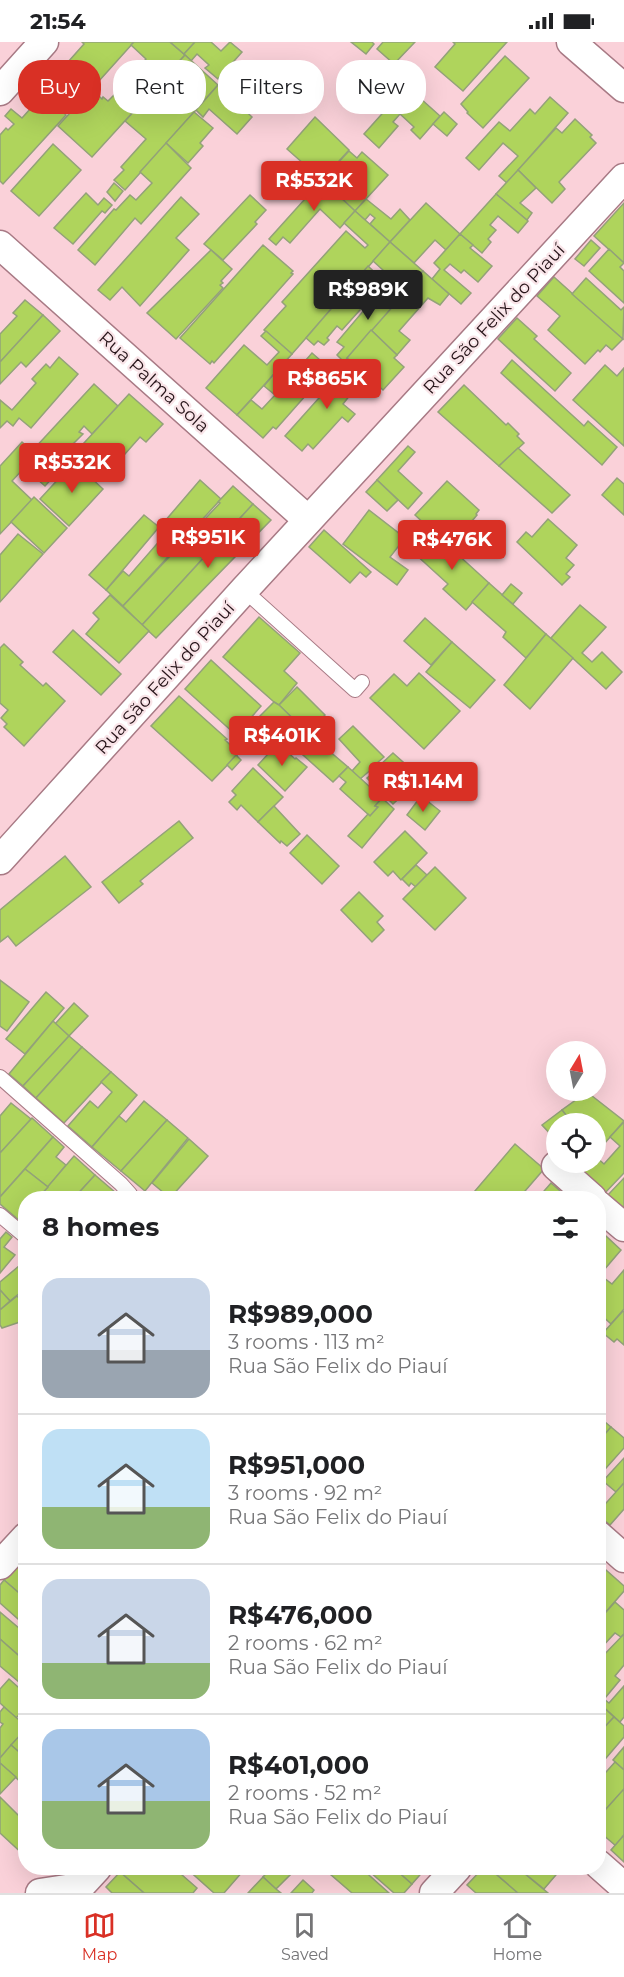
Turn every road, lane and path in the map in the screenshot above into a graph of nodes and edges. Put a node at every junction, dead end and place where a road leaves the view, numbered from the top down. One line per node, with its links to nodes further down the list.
1 (44, 42): 4 (street)
2 (572, 42): 3 (street)
3 (624, 88)
4 (0, 91)
5 (624, 178): 7 (street, Rua São Felix do Piauí)
6 (0, 245): 7 (street, Rua Palma Sola)
7 (308, 520): 8 (street, Rua São Felix do Piauí)
8 (244, 590): 9 (lane); 10 (street, Rua São Felix do Piauí)
9 (362, 682)
10 (0, 860)
11 (0, 1077): 13 (lane)
12 (564, 1173): 14 (street)
13 (127, 1191)
14 (584, 1191)
15 (606, 1212): 17 (street)
16 (0, 1215): 18 (lane)
17 (624, 1227)
18 (18, 1230)
19 (606, 1542): 21 (street)
20 (18, 1546): 22 (street)
21 (624, 1558)
22 (0, 1565)
23 (606, 1871): 26 (street)
24 (451, 1875): 28 (street)
25 (84, 1883): 27 (street)
26 (624, 1887)
27 (40, 1893)
28 (434, 1893)

